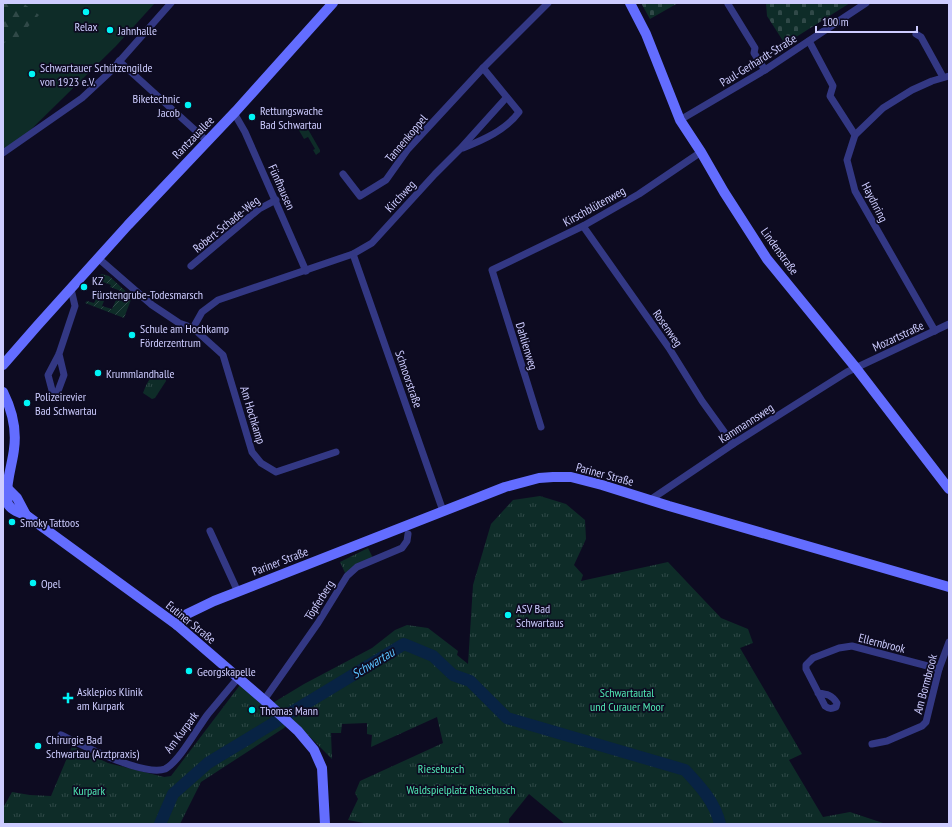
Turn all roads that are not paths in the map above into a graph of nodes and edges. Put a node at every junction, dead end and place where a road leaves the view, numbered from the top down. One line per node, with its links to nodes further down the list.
1 (171, 3): 9 (street)
2 (333, 3): 14 (street, Rantzauallee)
3 (548, 3): 10 (street)
4 (630, 3): 15 (street, Lindenstraße)
5 (866, 3): 8 (street, Paul-Gerhardt-Straße)
6 (728, 4): 11 (street)
7 (916, 34): 12 (street)
8 (809, 41): 11 (street, Paul-Gerhardt-Straße); 16 (street)
9 (119, 61): 17 (street); 20 (street)
10 (484, 68): 13 (street, Kirchweg); 21 (street, Tannenkoppel)
11 (765, 70): 15 (street, Paul-Gerhardt-Straße)
12 (946, 77): 16 (street, Haydnring)
13 (506, 98): 18 (street, Kirchweg); 18 (street, Kirchweg)
14 (234, 113): 17 (street, Rantzauallee); 22 (street, Fünfhausen)
15 (680, 120): 19 (street, Lindenstraße)
16 (855, 135): 32 (street, Haydnring)
17 (207, 141): 25 (street, Rantzauallee)
18 (460, 149): 24 (street, Kirchweg)
19 (701, 152): 23 (street, Kirschblütenweg); 35 (street, Lindenstraße)
20 (3, 153)
21 (343, 174)
22 (276, 200): 26 (street, Robert-Schade-Weg); 28 (street, Fünfhausen)
23 (583, 226): 27 (street, Kirschblütenweg); 38 (street, Rosenweg)
24 (354, 254): 28 (street); 43 (street, Schnoorstraße)
25 (98, 258): 29 (street, Rantzauallee); 31 (street, Am Hochkamp)
26 (191, 266)
27 (492, 270): 37 (street, Dahlienweg)
28 (306, 271): 31 (street)
29 (71, 289): 33 (street); 34 (street, Rantzauallee)
30 (949, 324): 32 (street, Mozartstraße)
31 (194, 328): 39 (street, Am Hochkamp)
32 (935, 331): 35 (street, Mozartstraße)
33 (59, 354): 33 (street)
34 (3, 365)
35 (856, 368): 38 (street, Kammannsweg); 40 (street, Lindenstraße)
36 (3, 392): 41 (street)
37 (541, 427)
38 (734, 444): 42 (street, Kammannsweg)
39 (336, 452)
40 (949, 489)
41 (5, 490): 48 (street, Eutiner Straße)
42 (650, 500): 43 (street, Pariner Straße); 46 (street, Pariner Straße)
43 (443, 511): 47 (street, Pariner Straße)
44 (210, 531): 47 (street)
45 (408, 534): 53 (street, Töpferberg)
46 (949, 587)
47 (238, 592): 48 (street, Pariner Straße)
48 (177, 625): 51 (street, Eutiner Straße)
49 (949, 642): 50 (street, Am Bormbrook)
50 (939, 669): 52 (street, Ellernbrook); 55 (street, Am Bormbrook)
51 (238, 678): 53 (street, Eutiner Straße); 54 (street, Am Kurpark)
52 (818, 693)
53 (264, 700): 56 (street, Eutiner Straße)
54 (61, 735)
55 (872, 744)
56 (325, 824)

